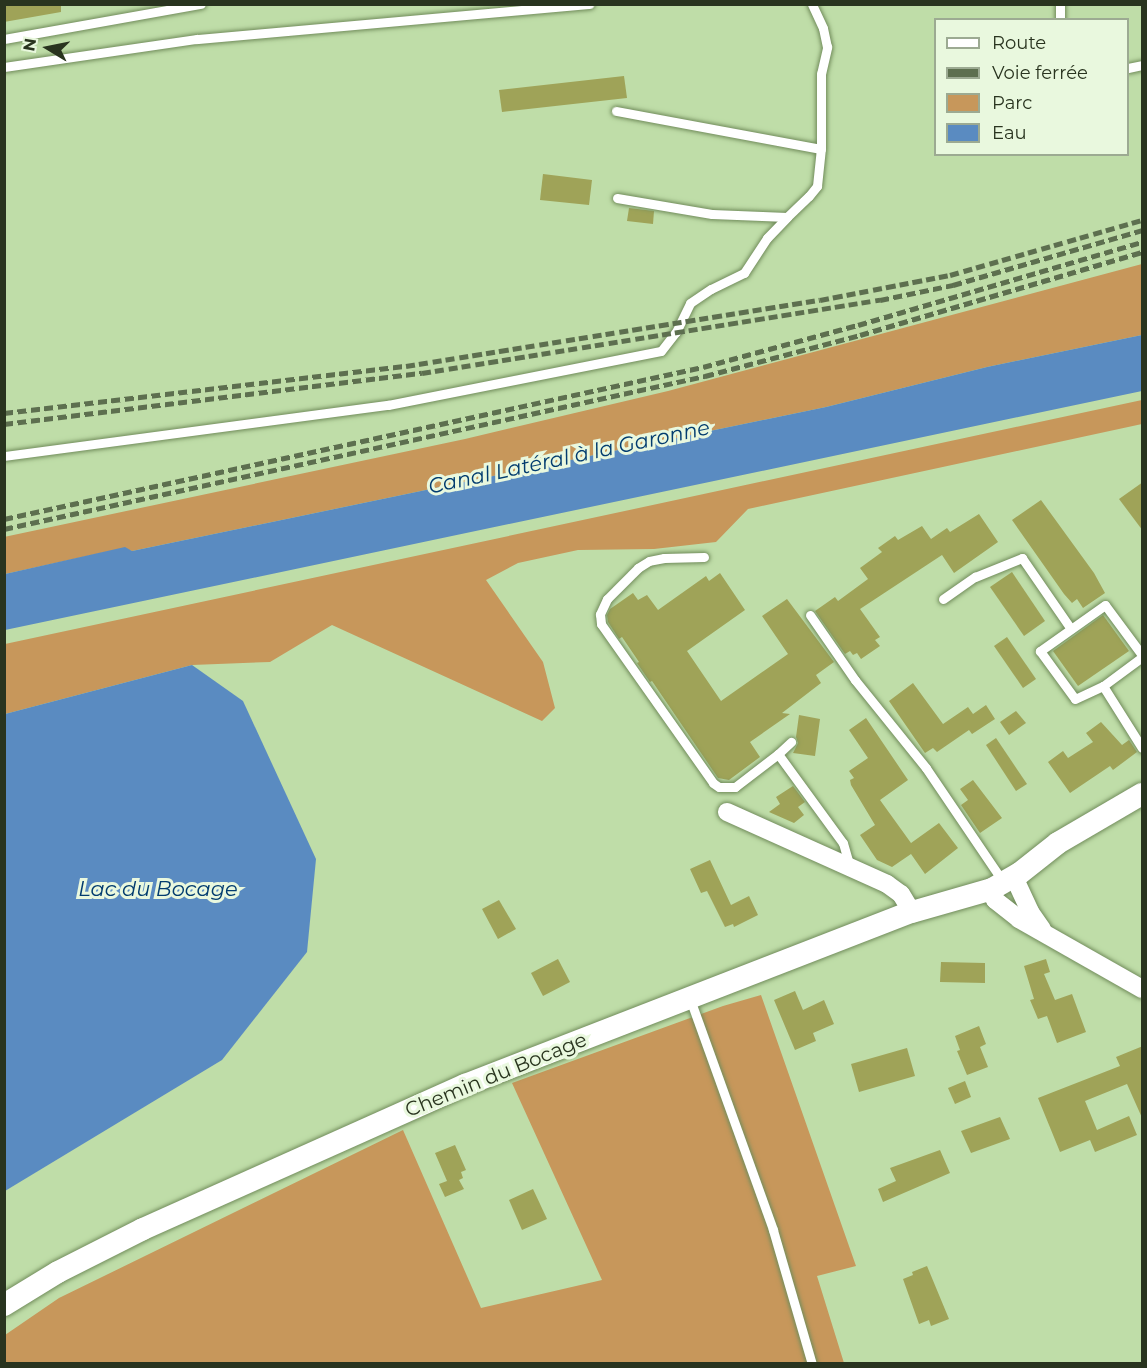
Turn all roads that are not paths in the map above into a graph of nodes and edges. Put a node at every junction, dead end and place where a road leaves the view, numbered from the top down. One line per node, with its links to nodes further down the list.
1 (201, 4): 4 (lane)
2 (589, 4): 5 (lane)
3 (812, 4): 7 (lane)
4 (4, 39)
5 (4, 67)
6 (616, 111): 7 (lane)
7 (821, 149): 9 (lane)
8 (617, 198): 9 (lane)
9 (788, 217): 10 (lane)
10 (4, 456)
11 (704, 557): 19 (lane)
12 (943, 599): 14 (lane)
13 (810, 615): 23 (lane)
14 (1071, 629): 15 (lane); 16 (lane)
15 (1143, 656): 16 (lane)
16 (1103, 686): 18 (lane)
17 (791, 742): 19 (lane)
18 (1143, 748)
19 (777, 754): 22 (lane)
20 (1143, 794): 23 (street)
21 (727, 812): 22 (street)
22 (850, 868): 24 (street)
23 (1003, 883): 24 (street, Chemin du Bocage); 25 (street); 25 (street)
24 (912, 912): 27 (street, Chemin du Bocage)
25 (1043, 930): 26 (street)
26 (1143, 989)
27 (690, 998): 28 (street, Chemin du Bocage); 29 (lane)
28 (4, 1305)
29 (812, 1364)

